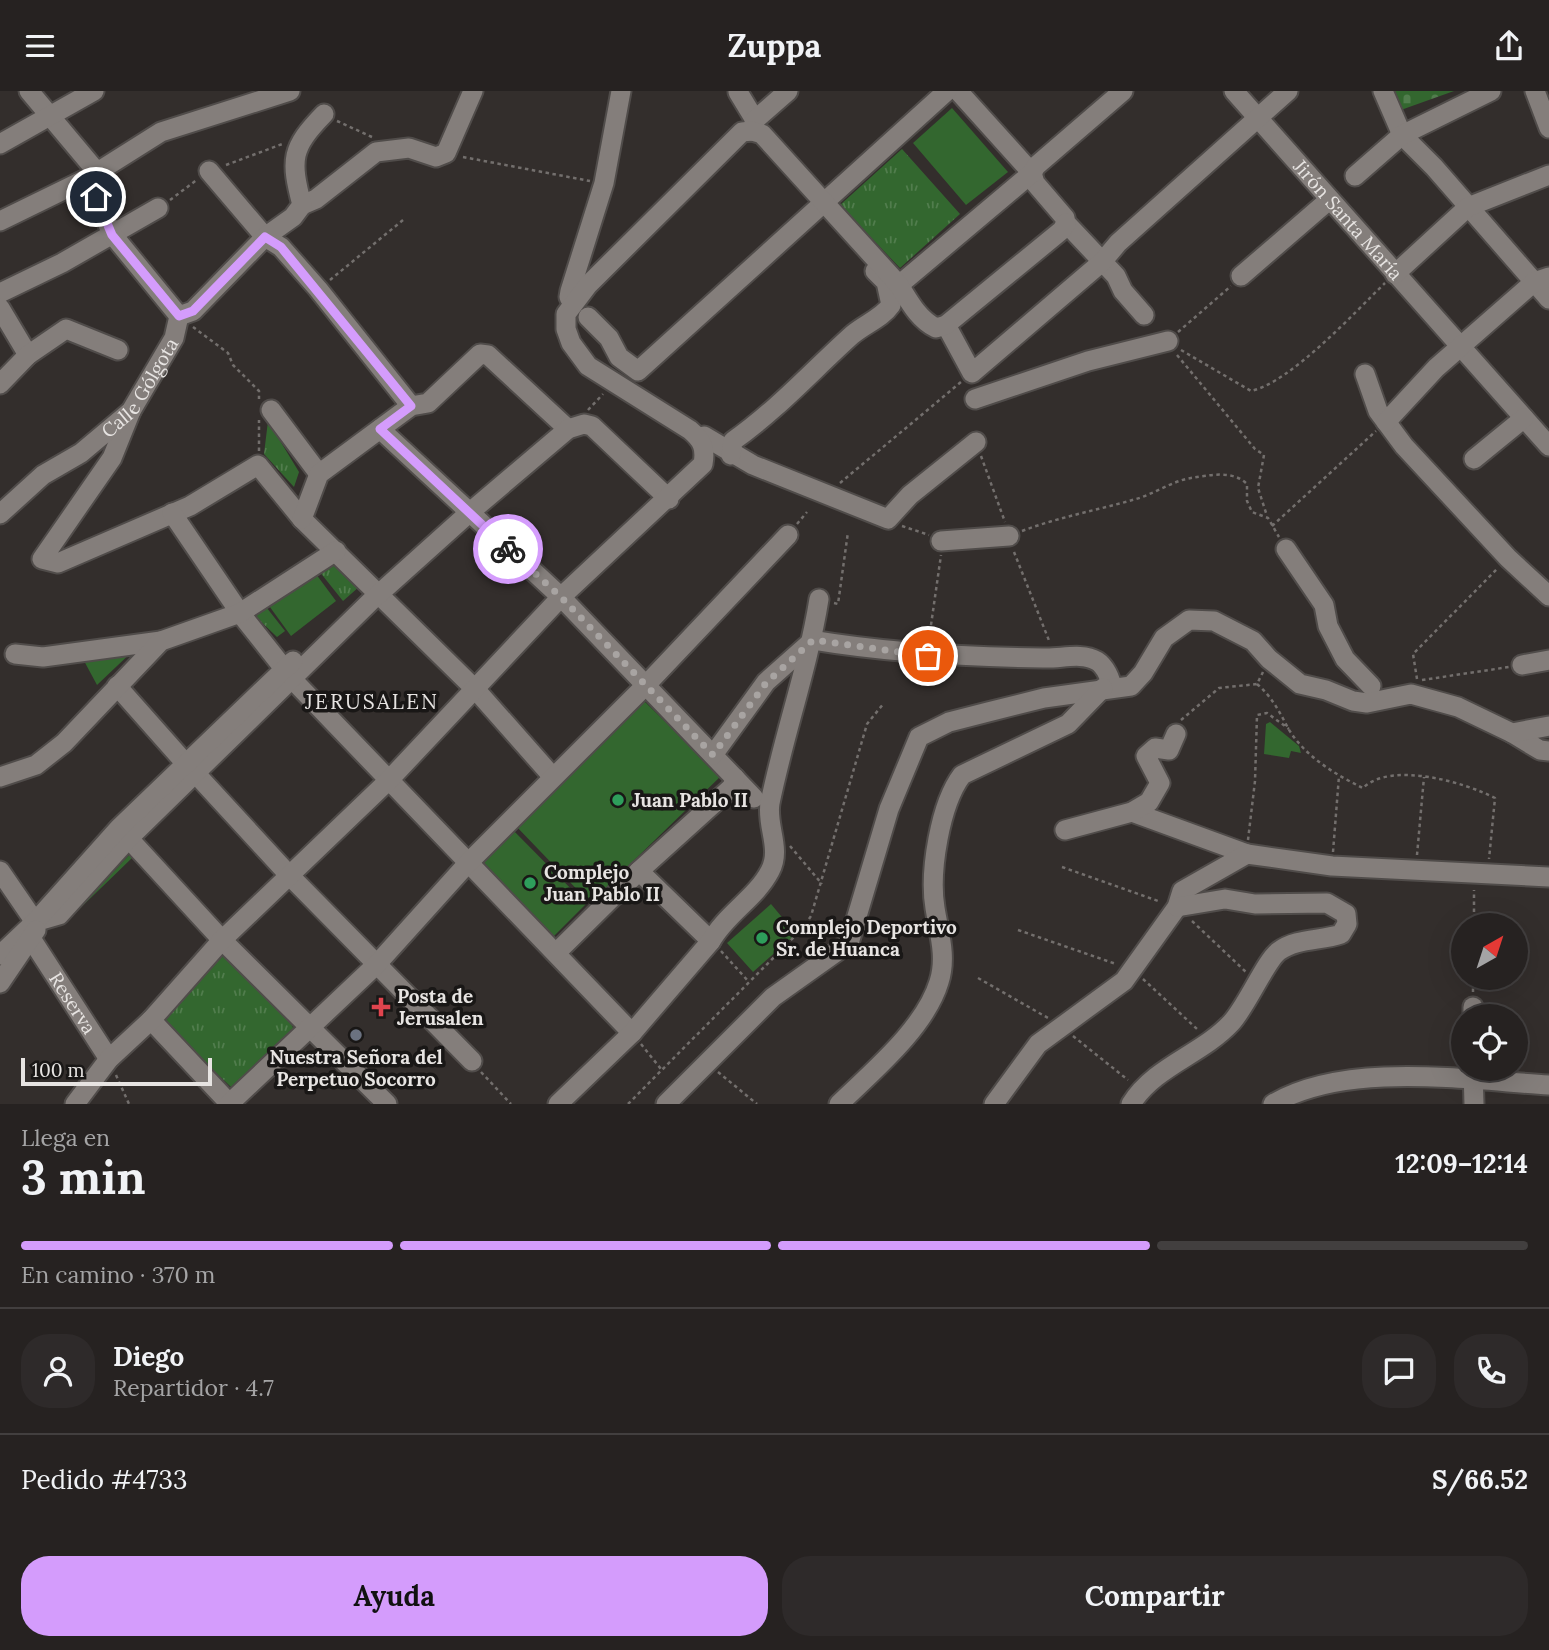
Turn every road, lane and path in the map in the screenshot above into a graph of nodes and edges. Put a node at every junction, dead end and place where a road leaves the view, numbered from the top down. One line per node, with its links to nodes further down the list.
1 (29, 91): 18 (street, Calle Gólgota)
2 (94, 91): 18 (street)
3 (290, 91): 28 (street)
4 (473, 91): 25 (street)
5 (621, 91): 31 (street)
6 (788, 91): 19 (street)
7 (947, 91): 33 (street)
8 (958, 91): 27 (street)
9 (1123, 91): 27 (street)
10 (1234, 91): 17 (street, Jirón Santa María)
11 (1288, 91): 17 (street)
12 (1383, 91): 21 (street)
13 (1491, 91): 21 (street)
14 (1535, 91): 20 (street)
15 (738, 92): 19 (street)
16 (324, 114): 22 (street); 23 (path)
17 (1258, 117): 32 (street, Jirón Santa María); 43 (street)
18 (50, 118): 24 (street); 28 (street, Calle Gólgota)
19 (753, 125): 33 (street); 51 (street)
20 (1549, 128)
21 (1402, 135): 30 (street); 35 (street)
22 (301, 136): 26 (path); 34 (street)
23 (376, 138)
24 (0, 144)
25 (446, 153): 31 (path); 34 (street)
26 (209, 171): 36 (path); 41 (street)
27 (1032, 173): 39 (street); 47 (street)
28 (93, 175): 38 (street); 40 (street, Calle Gólgota)
29 (1549, 175): 35 (street)
30 (1355, 176)
31 (604, 183): 51 (street)
32 (1329, 199): 44 (street, Jirón Santa María); 45 (street)
33 (823, 202): 42 (street); 55 (street)
34 (302, 205): 41 (street)
35 (1468, 207): 44 (street); 46 (street)
36 (158, 208): 40 (street)
37 (403, 220): 48 (path)
38 (0, 221)
39 (1066, 223): 43 (street); 56 (street)
40 (112, 235): 49 (street); 54 (street, Calle Gólgota)
41 (265, 237): 48 (street); 54 (street)
42 (877, 262): 47 (street); 77 (street)
43 (1102, 262): 53 (street); 61 (street)
44 (1395, 274): 57 (path); 58 (street, Jirón Santa María)
45 (1241, 277): 57 (path)
46 (1541, 280): 50 (street); 58 (street)
47 (899, 285): 56 (street)
48 (318, 289): 66 (street)
49 (0, 293)
50 (1549, 299)
51 (572, 302): 63 (street)
52 (0, 308): 60 (street)
53 (1144, 315)
54 (179, 316): 67 (path); 69 (street, Calle Gólgota)
55 (588, 317)
56 (946, 324): 61 (street)
57 (1169, 344): 65 (street); 86 (path)
58 (1462, 347): 70 (street, Jirón Santa María); 71 (street)
59 (118, 350): 60 (street)
60 (28, 355): 64 (street)
61 (972, 373): 81 (path)
62 (1365, 374): 71 (street)
63 (615, 382): 68 (path); 74 (street)
64 (0, 384)
65 (975, 399)
66 (411, 406): 72 (street); 73 (street)
67 (263, 410): 79 (path); 80 (street)
68 (587, 410)
69 (131, 411): 83 (street); 85 (street, Calle Gólgota)
70 (1524, 418): 75 (street, Jirón Santa María); 78 (street)
71 (1386, 422): 89 (path); 96 (street)
72 (380, 429): 80 (street); 84 (street)
73 (568, 429): 82 (street); 84 (street)
74 (699, 437): 77 (street); 82 (street)
75 (1546, 437)
76 (976, 442): 88 (street); 92 (path)
77 (731, 455): 81 (street)
78 (1474, 459)
79 (258, 465): 83 (street); 87 (street)
80 (318, 474): 87 (street)
81 (827, 493): 88 (street)
82 (669, 499): 99 (street)
83 (172, 513): 101 (street)
84 (469, 513): 97 (street); 99 (street)
85 (0, 514)
86 (1268, 518): 89 (path); 92 (path)
87 (302, 519): 95 (street)
88 (888, 519): 93 (path)
89 (1272, 526): 94 (path)
90 (848, 532): 100 (path)
91 (788, 535): 112 (street)
92 (1009, 536): 93 (street); 106 (path)
93 (941, 541): 105 (path)
94 (1286, 549): 115 (street)
95 (336, 551): 97 (street); 101 (street)
96 (1508, 558): 98 (street); 116 (path)
97 (380, 592): 110 (street); 117 (street)
98 (1549, 596)
99 (561, 597): 112 (street); 117 (street)
100 (819, 599): 102 (street)
101 (240, 613): 103 (street); 110 (street)
102 (813, 640): 105 (street); 124 (street); 149 (street)
103 (161, 641): 104 (street); 114 (street)
104 (15, 655)
105 (928, 656): 106 (street)
106 (1055, 659): 113 (street)
107 (1269, 659): 111 (path); 113 (street); 116 (street)
108 (1549, 660): 109 (street)
109 (1522, 665): 116 (path)
110 (289, 674): 125 (street); 131 (street)
111 (1258, 684): 120 (path); 122 (path)
112 (646, 685): 124 (street); 126 (street)
113 (1109, 685): 160 (street); 175 (street)
114 (117, 686): 125 (street); 128 (street)
115 (1371, 686)
116 (1414, 687): 121 (street)
117 (476, 690): 126 (street); 131 (street)
118 (884, 703): 154 (path)
119 (1549, 726): 121 (street)
120 (1289, 729): 127 (path); 136 (path)
121 (1512, 733): 123 (street)
122 (1176, 734): 133 (street)
123 (1549, 751)
124 (713, 755): 130 (street)
125 (192, 770): 135 (street); 143 (street)
126 (552, 776): 137 (street)
127 (1339, 776): 129 (path); 138 (path)
128 (0, 777)
129 (1424, 777): 139 (path); 142 (path)
130 (735, 778): 132 (street); 141 (street)
131 (390, 779): 137 (street); 143 (street)
132 (754, 797)
133 (1132, 812): 134 (street); 136 (street)
134 (1065, 830)
135 (124, 834): 147 (street); 148 (street)
136 (1247, 854): 138 (street); 145 (street)
137 (468, 863): 150 (street); 152 (street)
138 (1332, 866): 139 (street)
139 (1415, 869): 142 (street)
140 (0, 871): 147 (street, Reserva)
141 (639, 871): 149 (street); 150 (street)
142 (1481, 873): 144 (street); 146 (path)
143 (289, 875): 148 (street); 152 (street)
144 (1549, 877)
145 (1177, 907): 176 (street); 177 (street)
146 (1476, 913)
147 (34, 931): 151 (street); 153 (street); 158 (street, Reserva)
148 (222, 940): 155 (street); 156 (street)
149 (711, 941): 154 (path); 157 (street)
150 (557, 952): 157 (street)
151 (0, 955)
152 (377, 964): 156 (street); 159 (street)
153 (0, 983)
154 (749, 983): 161 (path)
155 (150, 1020): 158 (street); 168 (street)
156 (311, 1027): 168 (street); 169 (street)
157 (632, 1033): 161 (path); 171 (street)
158 (109, 1059): 166 (street); 167 (path)
159 (472, 1061): 170 (path)
160 (707, 1063): 173 (street); 174 (path)
161 (662, 1070): 172 (path)
162 (1451, 1075): 178 (street)
163 (1473, 1081): 179 (street)
164 (1519, 1081): 165 (street)
165 (1549, 1085)
166 (75, 1104)
167 (129, 1104)
168 (229, 1104)
169 (387, 1104)
170 (511, 1104)
171 (558, 1104)
172 (628, 1104)
173 (666, 1104)
174 (757, 1104)
175 (839, 1104)
176 (994, 1104)
177 (1130, 1104)
178 (1273, 1104)
179 (1474, 1104)

